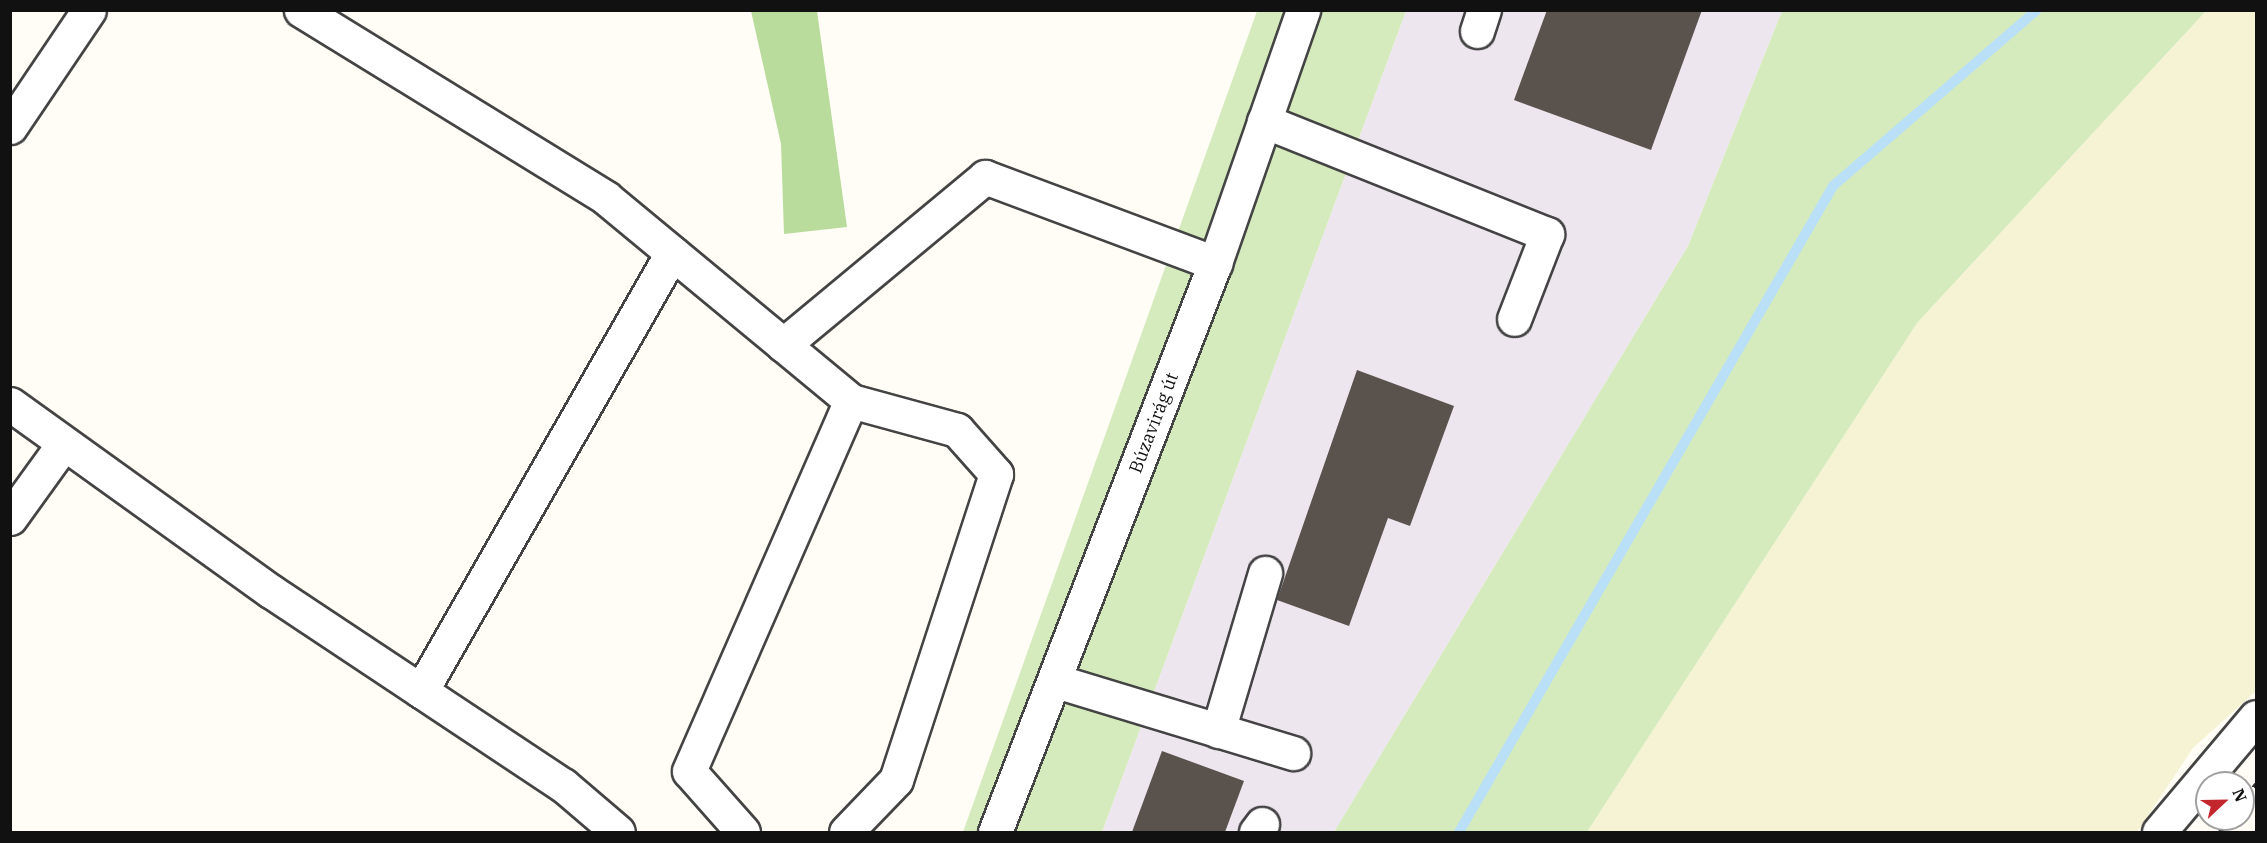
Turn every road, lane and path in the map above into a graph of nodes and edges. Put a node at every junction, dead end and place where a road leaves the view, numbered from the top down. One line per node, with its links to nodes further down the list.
1 (89, 10): 5 (street)
2 (301, 10): 6 (street)
3 (1303, 10): 4 (street, Búzavirág út)
4 (1264, 121): 7 (street, Búzavirág út); 8 (street)
5 (10, 127)
6 (672, 253): 9 (street); 16 (street)
7 (1215, 262): 9 (street); 15 (street, Búzavirág út)
8 (1514, 319)
9 (783, 345): 10 (street)
10 (851, 401): 21 (street); 22 (street)
11 (10, 404): 12 (street)
12 (64, 443): 13 (street); 16 (street)
13 (15, 502)
14 (1265, 573): 18 (street)
15 (1056, 681): 18 (street); 23 (street, Búzavirág út)
16 (421, 690): 20 (street)
17 (2256, 717): 24 (street)
18 (1218, 732): 19 (street)
19 (1293, 753)
20 (618, 832)
21 (742, 832)
22 (846, 832)
23 (995, 832)
24 (2159, 832)

